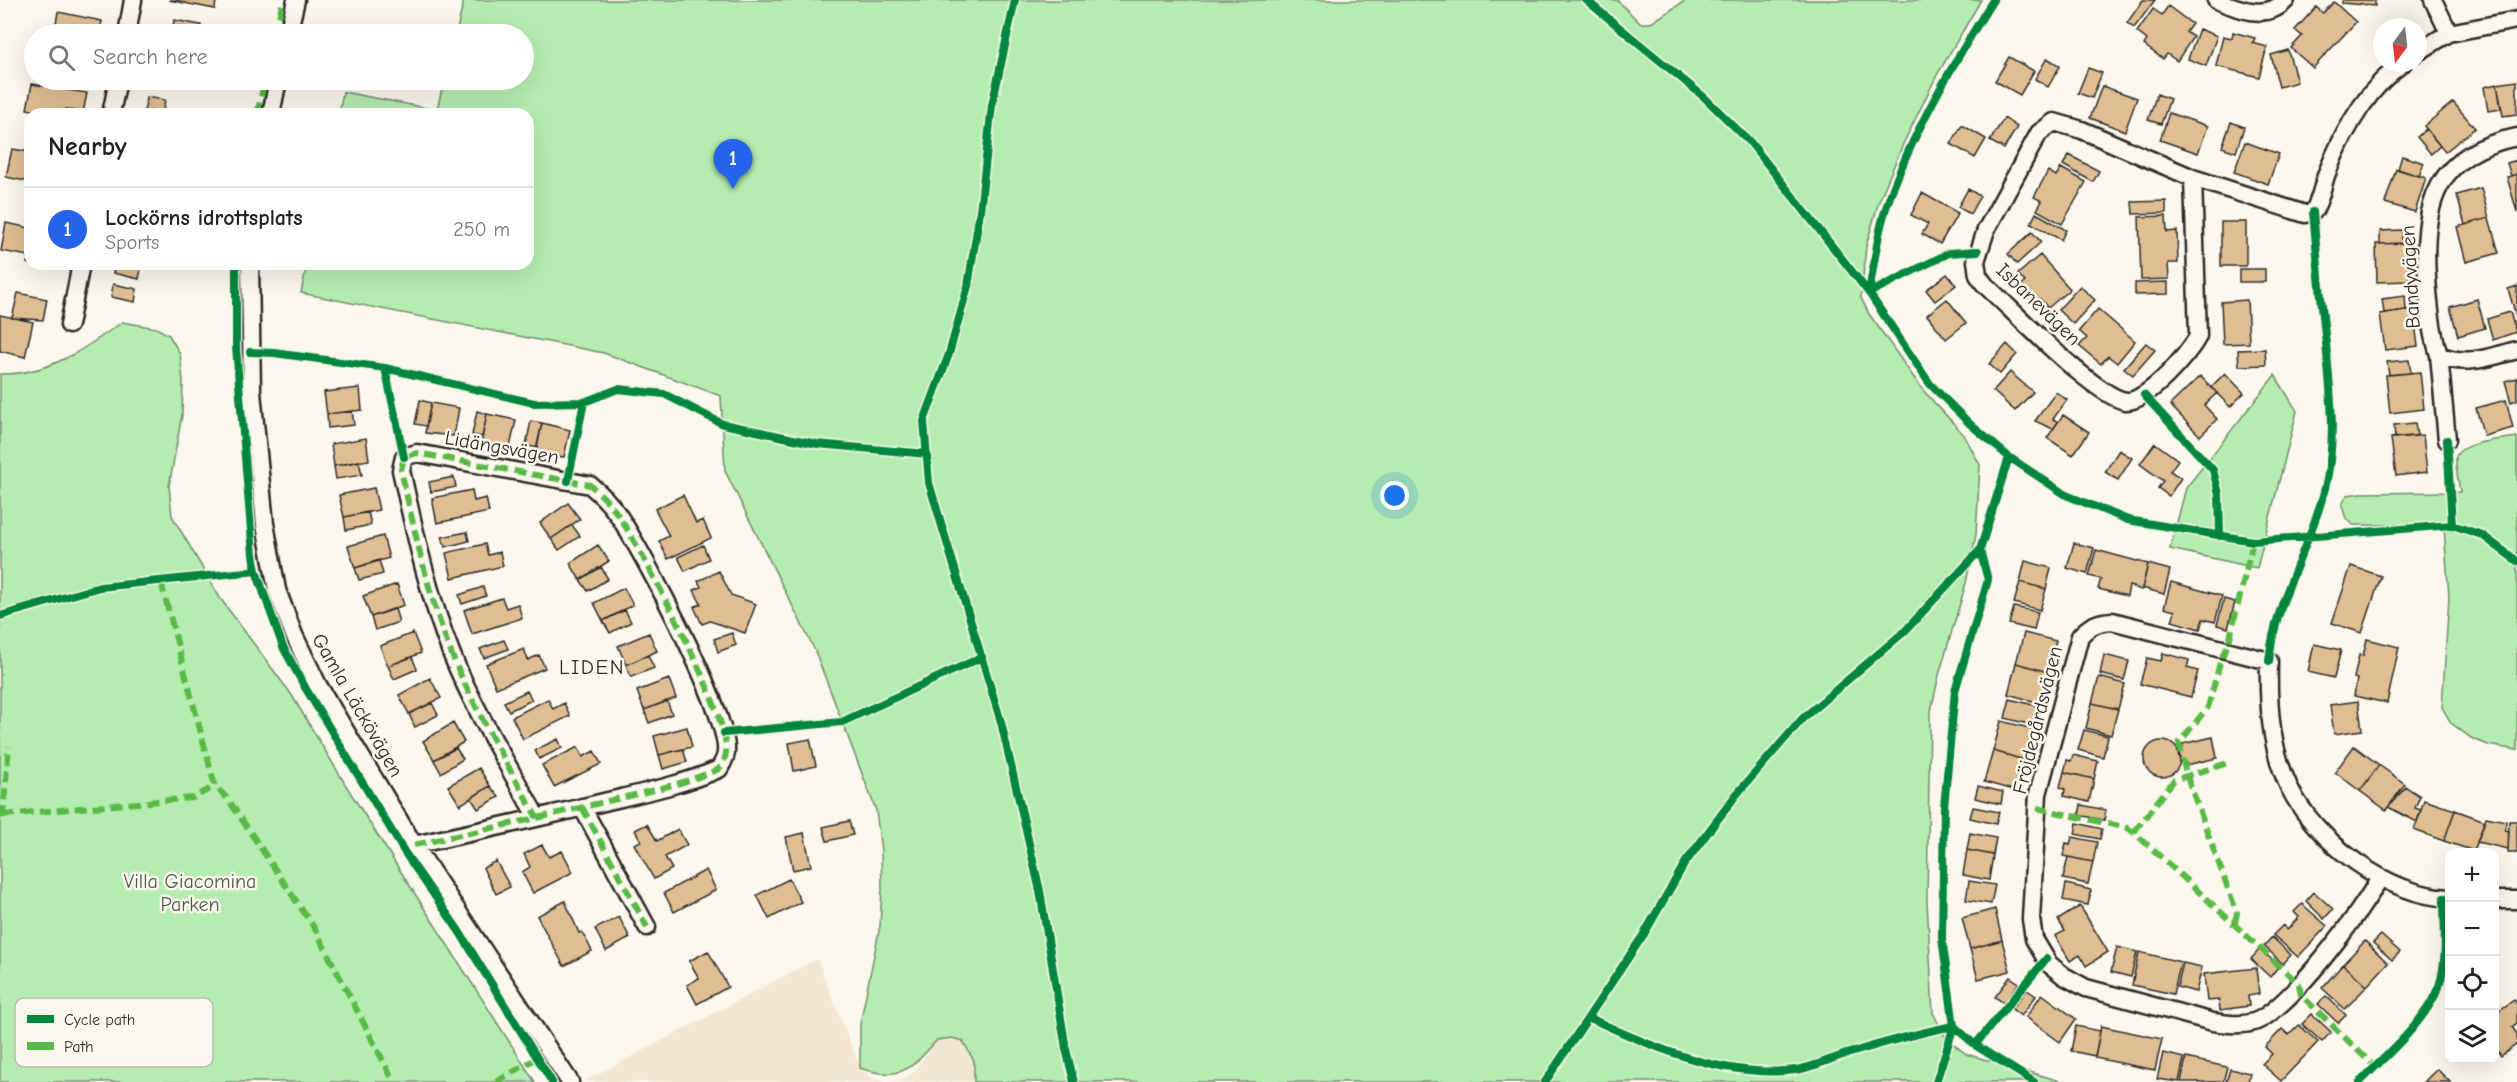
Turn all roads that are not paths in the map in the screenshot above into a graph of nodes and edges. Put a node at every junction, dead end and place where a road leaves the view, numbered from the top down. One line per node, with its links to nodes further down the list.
1 (134, 0): 7 (street)
2 (296, 0): 8 (street)
3 (2216, 0): 4 (street)
4 (2286, 0)
5 (2433, 0): 9 (street)
6 (2517, 20): 9 (street)
7 (129, 24)
8 (290, 24)
9 (2449, 33): 10 (street)
10 (2427, 46)
11 (2394, 72): 17 (street, Isbanevägen)
12 (116, 90): 14 (street)
13 (276, 90): 15 (street)
14 (112, 108)
15 (272, 108)
16 (2517, 137): 22 (street, Bandyvägen)
17 (2193, 178): 17 (street, Isbanevägen)
18 (80, 270): 20 (street)
19 (250, 270): 26 (street, Gamla Läckövägen)
20 (69, 325)
21 (2517, 350): 22 (street)
22 (2439, 355): 23 (street, Bandyvägen)
23 (2447, 440)
24 (582, 807): 25 (street, Lidängsvägen); 25 (street, Lidängsvägen); 31 (street)
25 (537, 818): 26 (street, Lidängsvägen)
26 (414, 845): 32 (street, Gamla Läckövägen)
27 (2380, 877): 27 (street, Fröjdegårdsvägen); 28 (street, Fröjdegårdsvägen)
28 (2445, 897)
29 (2499, 900): 30 (street)
30 (2517, 900)
31 (646, 927)
32 (570, 1082)

